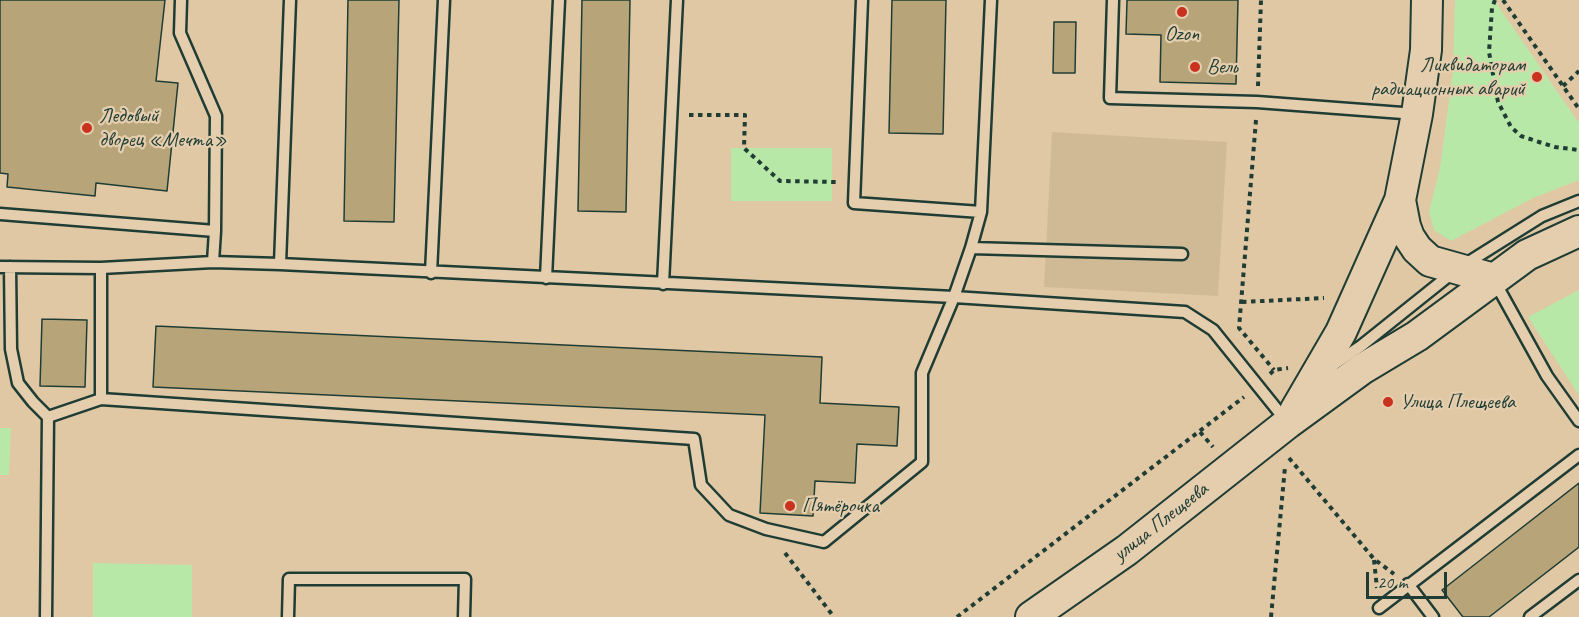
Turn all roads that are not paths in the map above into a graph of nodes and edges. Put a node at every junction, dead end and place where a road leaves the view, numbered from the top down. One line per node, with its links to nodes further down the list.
1 (181, 0): 15 (lane)
2 (290, 0): 20 (lane)
3 (444, 0): 24 (lane)
4 (559, 0): 25 (lane)
5 (677, 0): 27 (lane)
6 (862, 0): 13 (lane)
7 (991, 0): 13 (lane)
8 (1113, 0): 10 (lane)
9 (1426, 0): 10 (main road, улица Плещеева)
10 (1417, 114): 11 (main road, улица Плещеева)
11 (1400, 200): 23 (main road, улица Плещеева); 29 (main road, улица Плещеева)
12 (1579, 201): 23 (lane)
13 (981, 212): 17 (lane)
14 (0, 214): 15 (lane)
15 (214, 231): 19 (lane)
16 (1579, 231): 26 (main road, улица Плещеева)
17 (971, 248): 18 (lane); 28 (lane)
18 (1182, 254)
19 (213, 262): 20 (lane); 22 (lane)
20 (280, 264): 24 (lane)
21 (5, 267): 22 (lane); 31 (lane)
22 (101, 268): 30 (lane)
23 (1456, 270): 26 (main road, улица Плещеева); 29 (lane)
24 (431, 273): 25 (lane)
25 (546, 278): 27 (lane)
26 (1494, 279): 32 (lane); 33 (main road, улица Плещеева)
27 (663, 284): 28 (lane)
28 (954, 297): 30 (lane); 33 (lane)
29 (1305, 373): 33 (main road, улица Плещеева)
30 (101, 399): 31 (lane)
31 (48, 417): 38 (lane)
32 (1579, 421)
33 (1288, 423): 41 (main road, улица Плещеева)
34 (1579, 455): 36 (lane)
35 (1579, 580): 43 (lane)
36 (1408, 584): 37 (lane); 42 (lane)
37 (1379, 608)
38 (46, 617)
39 (288, 617): 40 (lane)
40 (464, 617)
41 (1030, 617)
42 (1433, 617)
43 (1530, 617)

